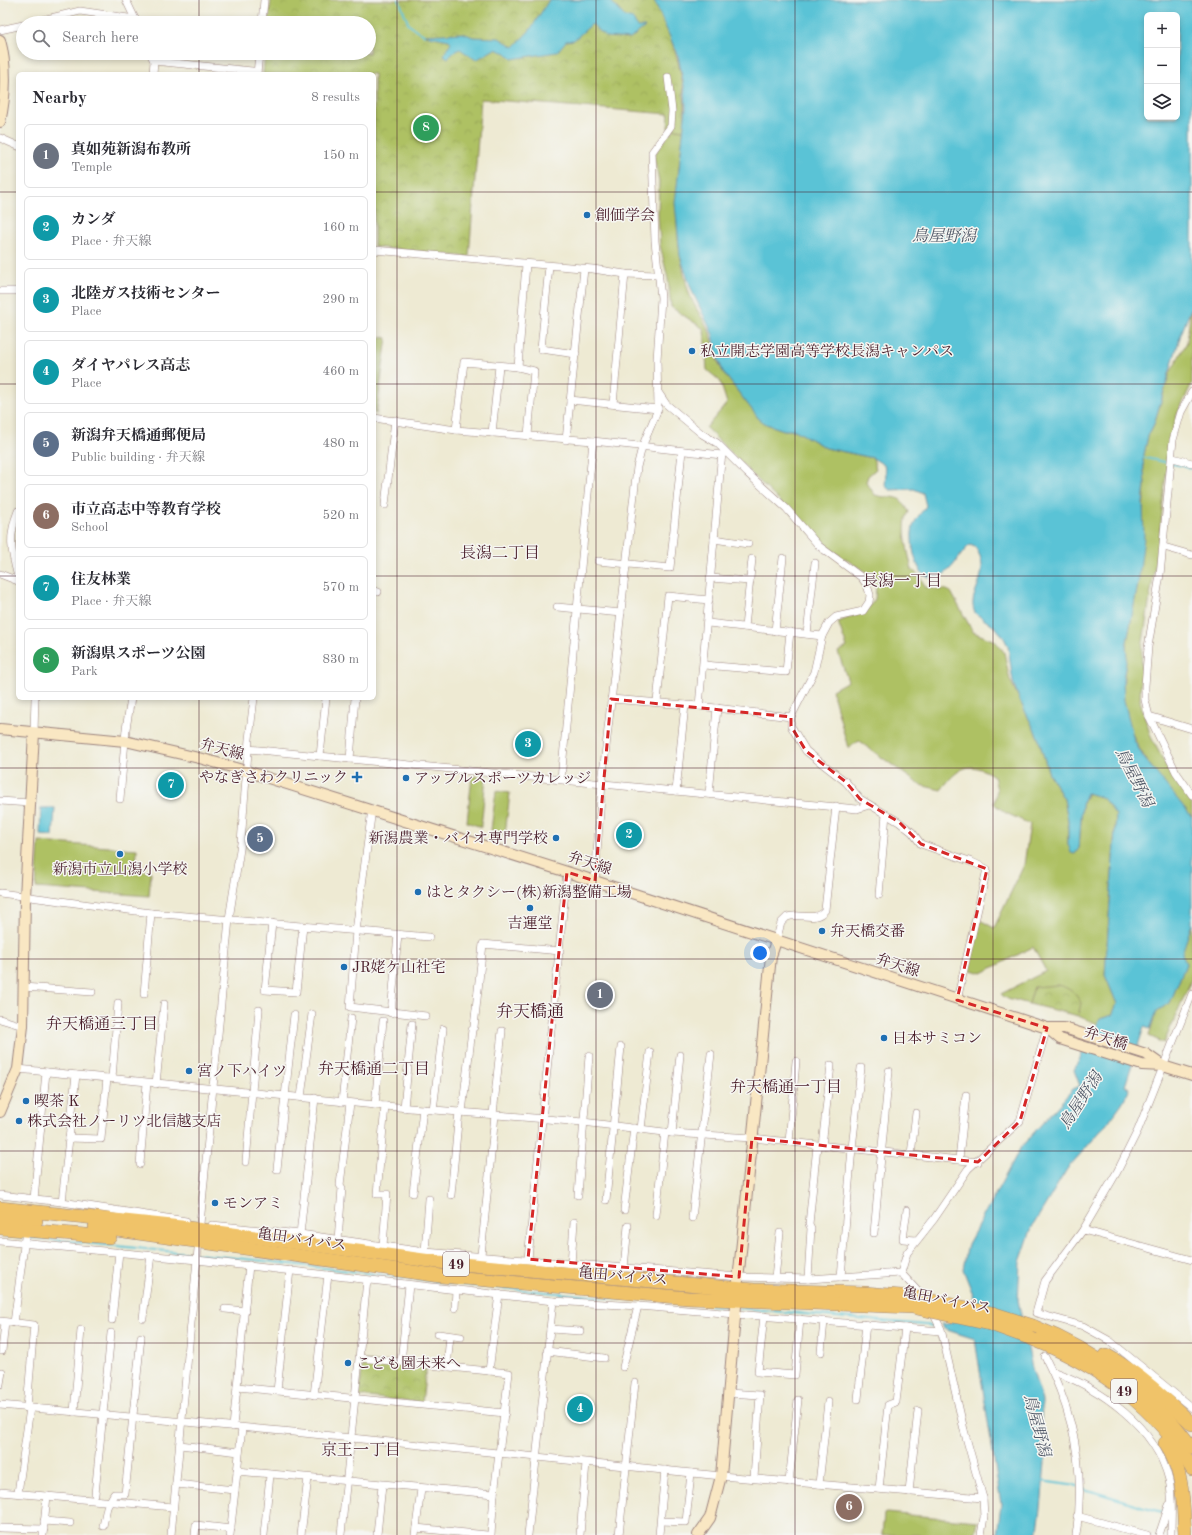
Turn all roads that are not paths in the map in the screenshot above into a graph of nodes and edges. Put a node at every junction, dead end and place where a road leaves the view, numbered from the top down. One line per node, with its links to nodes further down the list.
1 (126, 0): 5 (street)
2 (264, 0): 6 (street)
3 (59, 16): 4 (street)
4 (108, 16)
5 (134, 16)
6 (263, 16)
7 (16, 27): 8 (street)
8 (0, 30)
9 (0, 40): 16 (street)
10 (257, 60): 14 (street)
11 (154, 61): 12 (street); 13 (street)
12 (153, 72)
13 (246, 72)
14 (254, 72)
15 (668, 77): 24 (street)
16 (0, 122)
17 (0, 138): 18 (street)
18 (16, 145)
19 (376, 250): 20 (street)
20 (526, 264): 21 (street); 29 (street)
21 (548, 266): 22 (street); 27 (street)
22 (584, 269): 23 (street); 27 (street)
23 (625, 274): 24 (street); 33 (street)
24 (659, 275): 30 (street)
25 (0, 290): 26 (street)
26 (16, 291)
27 (576, 354): 32 (street)
28 (499, 366): 29 (street); 37 (street); 38 (street)
29 (518, 367): 39 (street)
30 (658, 392): 34 (street); 44 (street)
31 (1192, 392): 45 (street)
32 (570, 400): 33 (street); 40 (street)
33 (614, 404): 34 (street)
34 (658, 409): 42 (street)
35 (376, 418): 36 (street)
36 (395, 420): 37 (street); 47 (street)
37 (456, 430): 38 (street)
38 (492, 433): 39 (street)
39 (528, 435): 40 (street)
40 (566, 440): 41 (street)
41 (593, 441): 42 (street); 65 (street)
42 (642, 447): 43 (street); 57 (street)
43 (682, 451): 44 (street); 57 (street)
44 (724, 453): 49 (street); 72 (street)
45 (1172, 461): 46 (street); 51 (street)
46 (1192, 463)
47 (385, 505)
48 (16, 516): 58 (street)
49 (714, 539): 50 (street); 60 (street)
50 (748, 544)
51 (1164, 547): 52 (street); 84 (street)
52 (1192, 555)
53 (783, 558): 69 (street)
54 (752, 559): 62 (street)
55 (598, 561): 57 (street)
56 (815, 563): 71 (street)
57 (627, 564): 66 (street)
58 (16, 569)
59 (0, 574): 61 (street)
60 (710, 578): 62 (street); 63 (street)
61 (16, 580)
62 (750, 581): 68 (street)
63 (709, 600): 67 (street); 80 (street)
64 (557, 607): 65 (street)
65 (578, 609): 66 (street); 94 (street)
66 (621, 613): 74 (street)
67 (708, 623): 68 (street); 73 (street)
68 (745, 627): 69 (street)
69 (775, 631): 70 (street)
70 (790, 632): 71 (street); 73 (street)
71 (808, 634): 72 (street)
72 (822, 636): 85 (street)
73 (704, 665): 82 (street)
74 (611, 699): 80 (street); 95 (street)
75 (35, 700): 88 (street)
76 (131, 700): 89 (street)
77 (254, 700): 90 (street)
78 (326, 700): 91 (street)
79 (355, 700): 92 (street)
80 (657, 702): 81 (street)
81 (685, 705): 82 (street); 96 (street)
82 (699, 706): 83 (street)
83 (717, 708): 85 (street); 97 (street)
84 (1149, 716): 87 (street); 98 (street)
85 (791, 717): 102 (street)
86 (0, 729): 88 (street, 弁天線)
87 (1192, 729)
88 (34, 733): 89 (street, 弁天線); 101 (street)
89 (125, 741): 93 (street, 弁天線); 99 (street)
90 (248, 749): 91 (street); 93 (street)
91 (320, 756): 92 (street)
92 (350, 760): 94 (street)
93 (246, 771): 104 (street, 弁天線); 112 (street)
94 (561, 779): 95 (street)
95 (602, 783): 96 (street); 107 (street)
96 (676, 791): 97 (street)
97 (709, 794): 103 (street)
98 (1192, 795)
99 (120, 799)
100 (0, 801): 101 (street)
101 (30, 802): 110 (street)
102 (868, 805): 103 (street); 105 (street)
103 (836, 806): 118 (street)
104 (372, 809): 106 (street, 弁天線); 115 (street)
105 (886, 814): 109 (street); 124 (street)
106 (567, 872): 107 (street, 弁天線); 119 (street)
107 (595, 881): 118 (street, 弁天線)
108 (0, 893): 110 (street)
109 (879, 895)
110 (25, 897): 111 (street); 120 (street)
111 (152, 914): 112 (street); 122 (street)
112 (229, 919): 113 (street); 157 (street)
113 (272, 923): 114 (street); 114 (street)
114 (303, 926): 115 (street)
115 (356, 930): 116 (street); 128 (street)
116 (398, 934): 117 (street); 128 (street)
117 (428, 937)
118 (776, 941): 124 (street, 弁天線); 180 (street)
119 (560, 951): 170 (street); 173 (street)
120 (24, 986): 121 (street); 136 (street)
121 (92, 992)
122 (144, 994)
123 (1192, 994): 147 (street)
124 (957, 1000): 137 (street, 弁天線)
125 (118, 1003): 154 (street)
126 (164, 1004): 156 (street)
127 (259, 1010): 158 (street)
128 (391, 1013): 131 (street)
129 (312, 1014): 161 (street)
130 (294, 1015): 160 (street)
131 (426, 1016)
132 (351, 1018): 163 (street)
133 (0, 1019): 136 (street)
134 (383, 1020): 164 (street)
135 (412, 1024): 166 (street)
136 (23, 1026): 149 (street)
137 (1047, 1028): 147 (street, 弁天橋); 147 (street, 弁天橋); 188 (street)
138 (443, 1029): 168 (street)
139 (502, 1031): 171 (street)
140 (621, 1047): 175 (street)
141 (650, 1052): 176 (street)
142 (711, 1054): 178 (street)
143 (680, 1055): 177 (street)
144 (589, 1056): 174 (street)
145 (796, 1061): 181 (street)
146 (831, 1065): 182 (street)
147 (1163, 1066): 153 (street); 209 (street)
148 (861, 1068): 183 (street)
149 (18, 1069): 151 (street); 169 (street)
150 (890, 1071): 184 (street)
151 (46, 1072): 152 (street); 195 (street)
152 (76, 1075): 154 (street); 179 (street)
153 (1192, 1075)
154 (109, 1078): 155 (street); 179 (street)
155 (147, 1083): 156 (street); 189 (street)
156 (156, 1084): 157 (street)
157 (213, 1090): 158 (street); 206 (street)
158 (252, 1093): 160 (street); 187 (street)
159 (966, 1095): 186 (street)
160 (285, 1096): 161 (street); 190 (street)
161 (301, 1097): 162 (street)
162 (315, 1098): 163 (street); 212 (street)
163 (346, 1102): 164 (street); 214 (street)
164 (375, 1105): 165 (street)
165 (385, 1106): 166 (street); 217 (street)
166 (404, 1108): 167 (street)
167 (423, 1109): 168 (street); 191 (street)
168 (433, 1110): 170 (street)
169 (0, 1112)
170 (461, 1112): 171 (street); 193 (street)
171 (494, 1114): 173 (street); 223 (street)
172 (914, 1116): 185 (street)
173 (542, 1120): 174 (street); 224 (street)
174 (583, 1122): 175 (street); 194 (street)
175 (613, 1126): 176 (street); 197 (street)
176 (638, 1129): 177 (street); 200 (street)
177 (668, 1132): 178 (street); 202 (street)
178 (702, 1135): 180 (street); 204 (street)
179 (69, 1138): 198 (street)
180 (752, 1138): 181 (street); 234 (street)
181 (789, 1142): 182 (street)
182 (819, 1146): 183 (street); 235 (street)
183 (852, 1148): 184 (street); 232 (street)
184 (882, 1152): 185 (street); 211 (street)
185 (911, 1154): 186 (street)
186 (960, 1159): 188 (street)
187 (246, 1162)
188 (978, 1162): 215 (street)
189 (140, 1164)
190 (277, 1169)
191 (413, 1193)
192 (0, 1195): 195 (street)
193 (451, 1195)
194 (578, 1195)
195 (34, 1199): 198 (street)
196 (429, 1199): 219 (street)
197 (606, 1200)
198 (62, 1202): 206 (street)
199 (0, 1208): 241 (highway, 亀田バイパス / 49)
200 (624, 1210)
201 (907, 1210): 215 (street)
202 (656, 1215)
203 (0, 1217): 220 (highway, 亀田バイパス / 49)
204 (692, 1218)
205 (574, 1222): 226 (street)
206 (200, 1224): 212 (street)
207 (628, 1226): 228 (street)
208 (0, 1228): 213 (highway)
209 (1083, 1230): 225 (street); 290 (street)
210 (780, 1233): 233 (street)
211 (874, 1233)
212 (300, 1234): 214 (street)
213 (25, 1236): 216 (street); 218 (street); 221 (highway); 253 (street)
214 (338, 1240): 217 (street)
215 (916, 1240): 230 (street)
216 (0, 1241)
217 (383, 1246): 219 (street)
218 (119, 1252): 222 (street); 250 (street)
219 (425, 1252): 223 (street)
220 (287, 1253): 221 (highway); 241 (highway, 亀田バイパス / 49)
221 (198, 1254): 222 (street); 227 (street); 297 (street)
222 (150, 1255): 248 (street)
223 (481, 1256): 224 (street)
224 (528, 1259): 226 (street)
225 (1192, 1260)
226 (571, 1264): 228 (street)
227 (249, 1265): 229 (street); 246 (street)
228 (624, 1268): 234 (street)
229 (290, 1270): 231 (street); 281 (street)
230 (900, 1273): 232 (street); 258 (street)
231 (328, 1275): 236 (street); 283 (street)
232 (841, 1277): 235 (street)
233 (775, 1278): 234 (street); 235 (street)
234 (739, 1279)
235 (808, 1279)
236 (368, 1280): 237 (street); 270 (street)
237 (409, 1285): 238 (street); 272 (street)
238 (456, 1290): 239 (street); 243 (street)
239 (499, 1294): 240 (street); 275 (street)
240 (552, 1301): 242 (street); 256 (street)
241 (913, 1302): 260 (highway, 亀田バイパス / 49, bridge)
242 (638, 1306): 245 (street); 274 (street)
243 (455, 1308)
244 (226, 1309): 246 (street)
245 (735, 1310): 247 (street); 282 (street)
246 (245, 1311): 280 (street)
247 (764, 1316): 249 (street); 249 (street)
248 (142, 1318)
249 (800, 1319): 251 (street)
250 (112, 1320)
251 (824, 1321): 254 (street); 268 (street)
252 (3, 1322): 253 (street); 266 (street)
253 (14, 1323): 289 (street)
254 (866, 1324): 255 (street); 285 (street)
255 (905, 1328): 258 (street); 323 (street)
256 (550, 1329): 259 (street); 267 (street)
257 (81, 1330): 292 (street)
258 (941, 1330): 331 (street)
259 (580, 1331)
260 (1037, 1332): 296 (highway, 亀田バイパス / 49); 298 (highway); 303 (highway, 亀田バイパス / 49)
261 (111, 1333): 294 (street)
262 (438, 1334): 263 (street)
263 (450, 1336): 265 (street); 273 (street)
264 (141, 1337): 295 (street)
265 (460, 1337)
266 (2, 1351)
267 (547, 1351): 271 (street); 306 (street)
268 (821, 1352)
269 (1045, 1357): 276 (street)
270 (360, 1358): 272 (street); 284 (street)
271 (604, 1358)
272 (401, 1362): 273 (street)
273 (447, 1367): 275 (street)
274 (623, 1367)
275 (489, 1371): 293 (street)
276 (1052, 1371): 332 (street); 335 (street)
277 (2, 1372): 279 (street)
278 (635, 1383): 308 (street)
279 (0, 1384)
280 (237, 1387): 281 (street); 299 (street)
281 (277, 1391): 283 (street)
282 (728, 1393): 314 (street); 316 (street)
283 (314, 1395): 284 (street)
284 (355, 1399): 293 (street); 301 (street)
285 (858, 1399)
286 (798, 1400): 318 (street)
287 (828, 1402): 320 (street)
288 (0, 1405): 289 (street)
289 (29, 1408): 292 (street); 327 (street)
290 (1192, 1408)
291 (918, 1411): 326 (street)
292 (74, 1412): 294 (street)
293 (505, 1413): 305 (street)
294 (104, 1415): 295 (street); 328 (street)
295 (134, 1418): 297 (street); 333 (street)
296 (1152, 1418): 309 (highway, 亀田バイパス / 49); 362 (highway)
297 (182, 1423): 299 (street); 302 (street)
298 (1192, 1424)
299 (233, 1427): 300 (street)
300 (242, 1428): 301 (street); 304 (street)
301 (350, 1439): 305 (street); 317 (street)
302 (180, 1445): 304 (street); 319 (street)
303 (1192, 1448)
304 (239, 1452): 311 (street)
305 (500, 1453): 306 (street); 329 (street)
306 (536, 1457): 307 (street); 352 (street)
307 (586, 1463): 308 (street); 353 (street)
308 (625, 1466): 310 (street); 354 (street)
309 (1192, 1469)
310 (665, 1470): 312 (street); 337 (street)
311 (237, 1471): 313 (street); 324 (street)
312 (691, 1473): 314 (street); 337 (street)
313 (270, 1474): 315 (street); 346 (street)
314 (721, 1476): 316 (street); 356 (street)
315 (308, 1478): 317 (street); 347 (street)
316 (754, 1478): 318 (street)
317 (345, 1482): 321 (street); 348 (street)
318 (789, 1482): 320 (street)
319 (176, 1484): 324 (street); 334 (street)
320 (819, 1484): 323 (street)
321 (382, 1485): 322 (street); 349 (street)
322 (421, 1489): 329 (street); 343 (street)
323 (879, 1489): 326 (street)
324 (235, 1490): 342 (street)
325 (0, 1492): 327 (street)
326 (909, 1492): 331 (street)
327 (18, 1494): 330 (street)
328 (95, 1494)
329 (494, 1494): 351 (street)
330 (47, 1496): 333 (street); 336 (street)
331 (983, 1498): 357 (street)
332 (1171, 1499): 360 (street); 361 (street)
333 (110, 1501): 334 (street); 339 (street)
334 (174, 1507): 344 (street)
335 (1077, 1516): 358 (street); 359 (street)
336 (44, 1521): 338 (street); 341 (street)
337 (661, 1521): 355 (street)
338 (70, 1523)
339 (103, 1526)
340 (0, 1528): 341 (street)
341 (43, 1532)
342 (230, 1532): 345 (street)
343 (415, 1532): 350 (street)
344 (171, 1535)
345 (195, 1535)
346 (264, 1535)
347 (301, 1535)
348 (341, 1535)
349 (377, 1535)
350 (487, 1535)
351 (491, 1535)
352 (528, 1535)
353 (580, 1535)
354 (619, 1535)
355 (659, 1535)
356 (698, 1535)
357 (981, 1535)
358 (1076, 1535)
359 (1147, 1535)
360 (1159, 1535)
361 (1171, 1535)
362 (1185, 1535)

